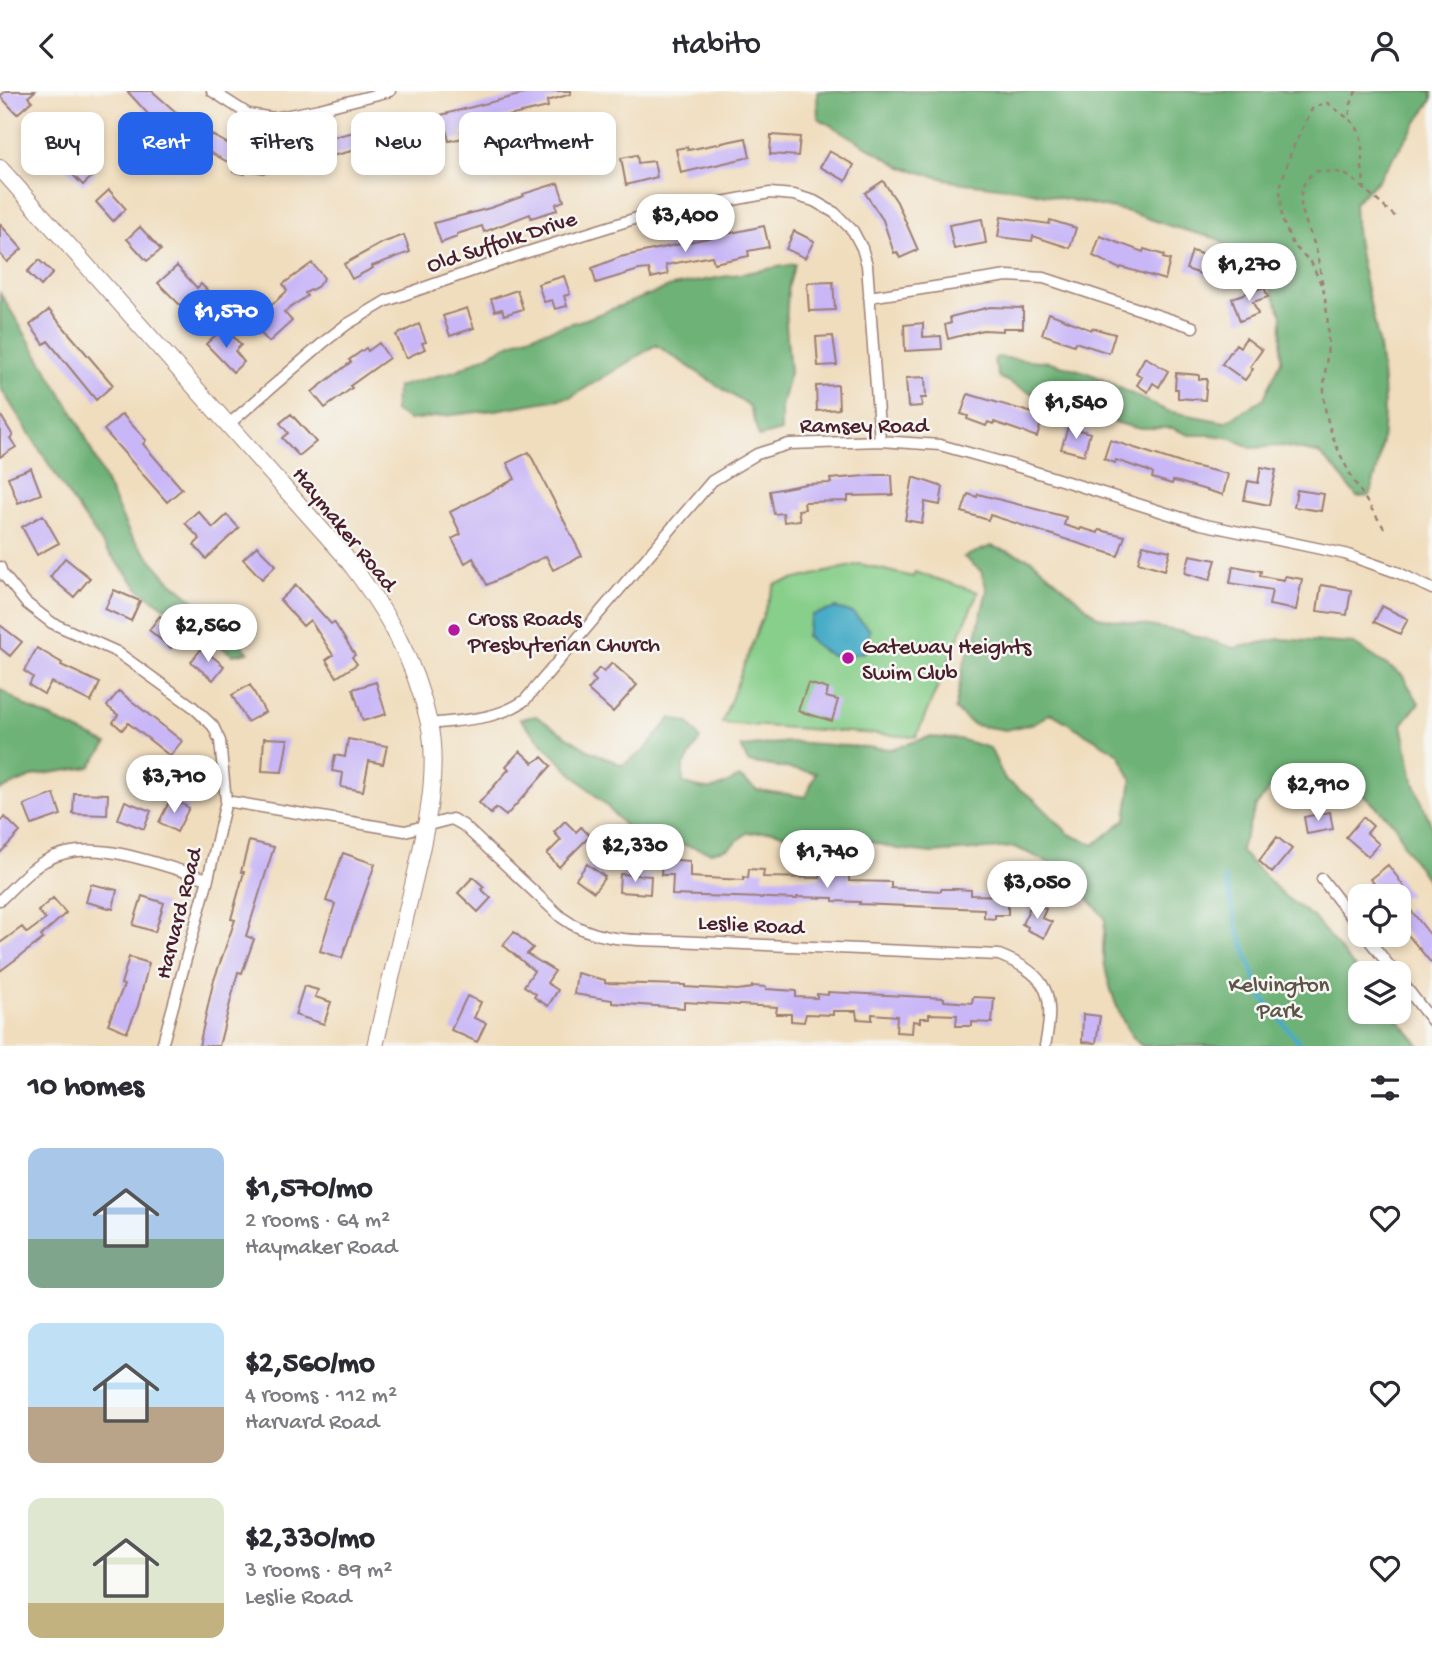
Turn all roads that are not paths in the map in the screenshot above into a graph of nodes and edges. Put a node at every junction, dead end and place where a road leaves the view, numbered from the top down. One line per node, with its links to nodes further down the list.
1 (212, 91): 2 (street)
2 (390, 91)
3 (0, 168): 6 (main road, Haymaker Road)
4 (869, 297): 5 (street); 6 (street, Old Suffolk Drive); 7 (street, Old Suffolk Drive)
5 (1193, 327)
6 (229, 424): 10 (main road, Haymaker Road)
7 (880, 441): 9 (street, Ramsey Road); 10 (street, Ramsey Road)
8 (0, 567): 11 (street, Harvard Road)
9 (1432, 589)
10 (429, 724): 12 (main road, Haymaker Road)
11 (226, 801): 12 (street, Leslie Road); 13 (street, Harvard Road)
12 (428, 825): 22 (main road, Haymaker Road); 23 (street, Leslie Road)
13 (208, 879): 15 (street); 21 (street, Harvard Road)
14 (1322, 880): 16 (street)
15 (0, 900)
16 (1348, 913)
17 (1374, 947): 18 (street)
18 (1386, 961)
19 (1411, 994): 20 (street)
20 (1432, 1021)
21 (162, 1046)
22 (375, 1046)
23 (1045, 1046)

